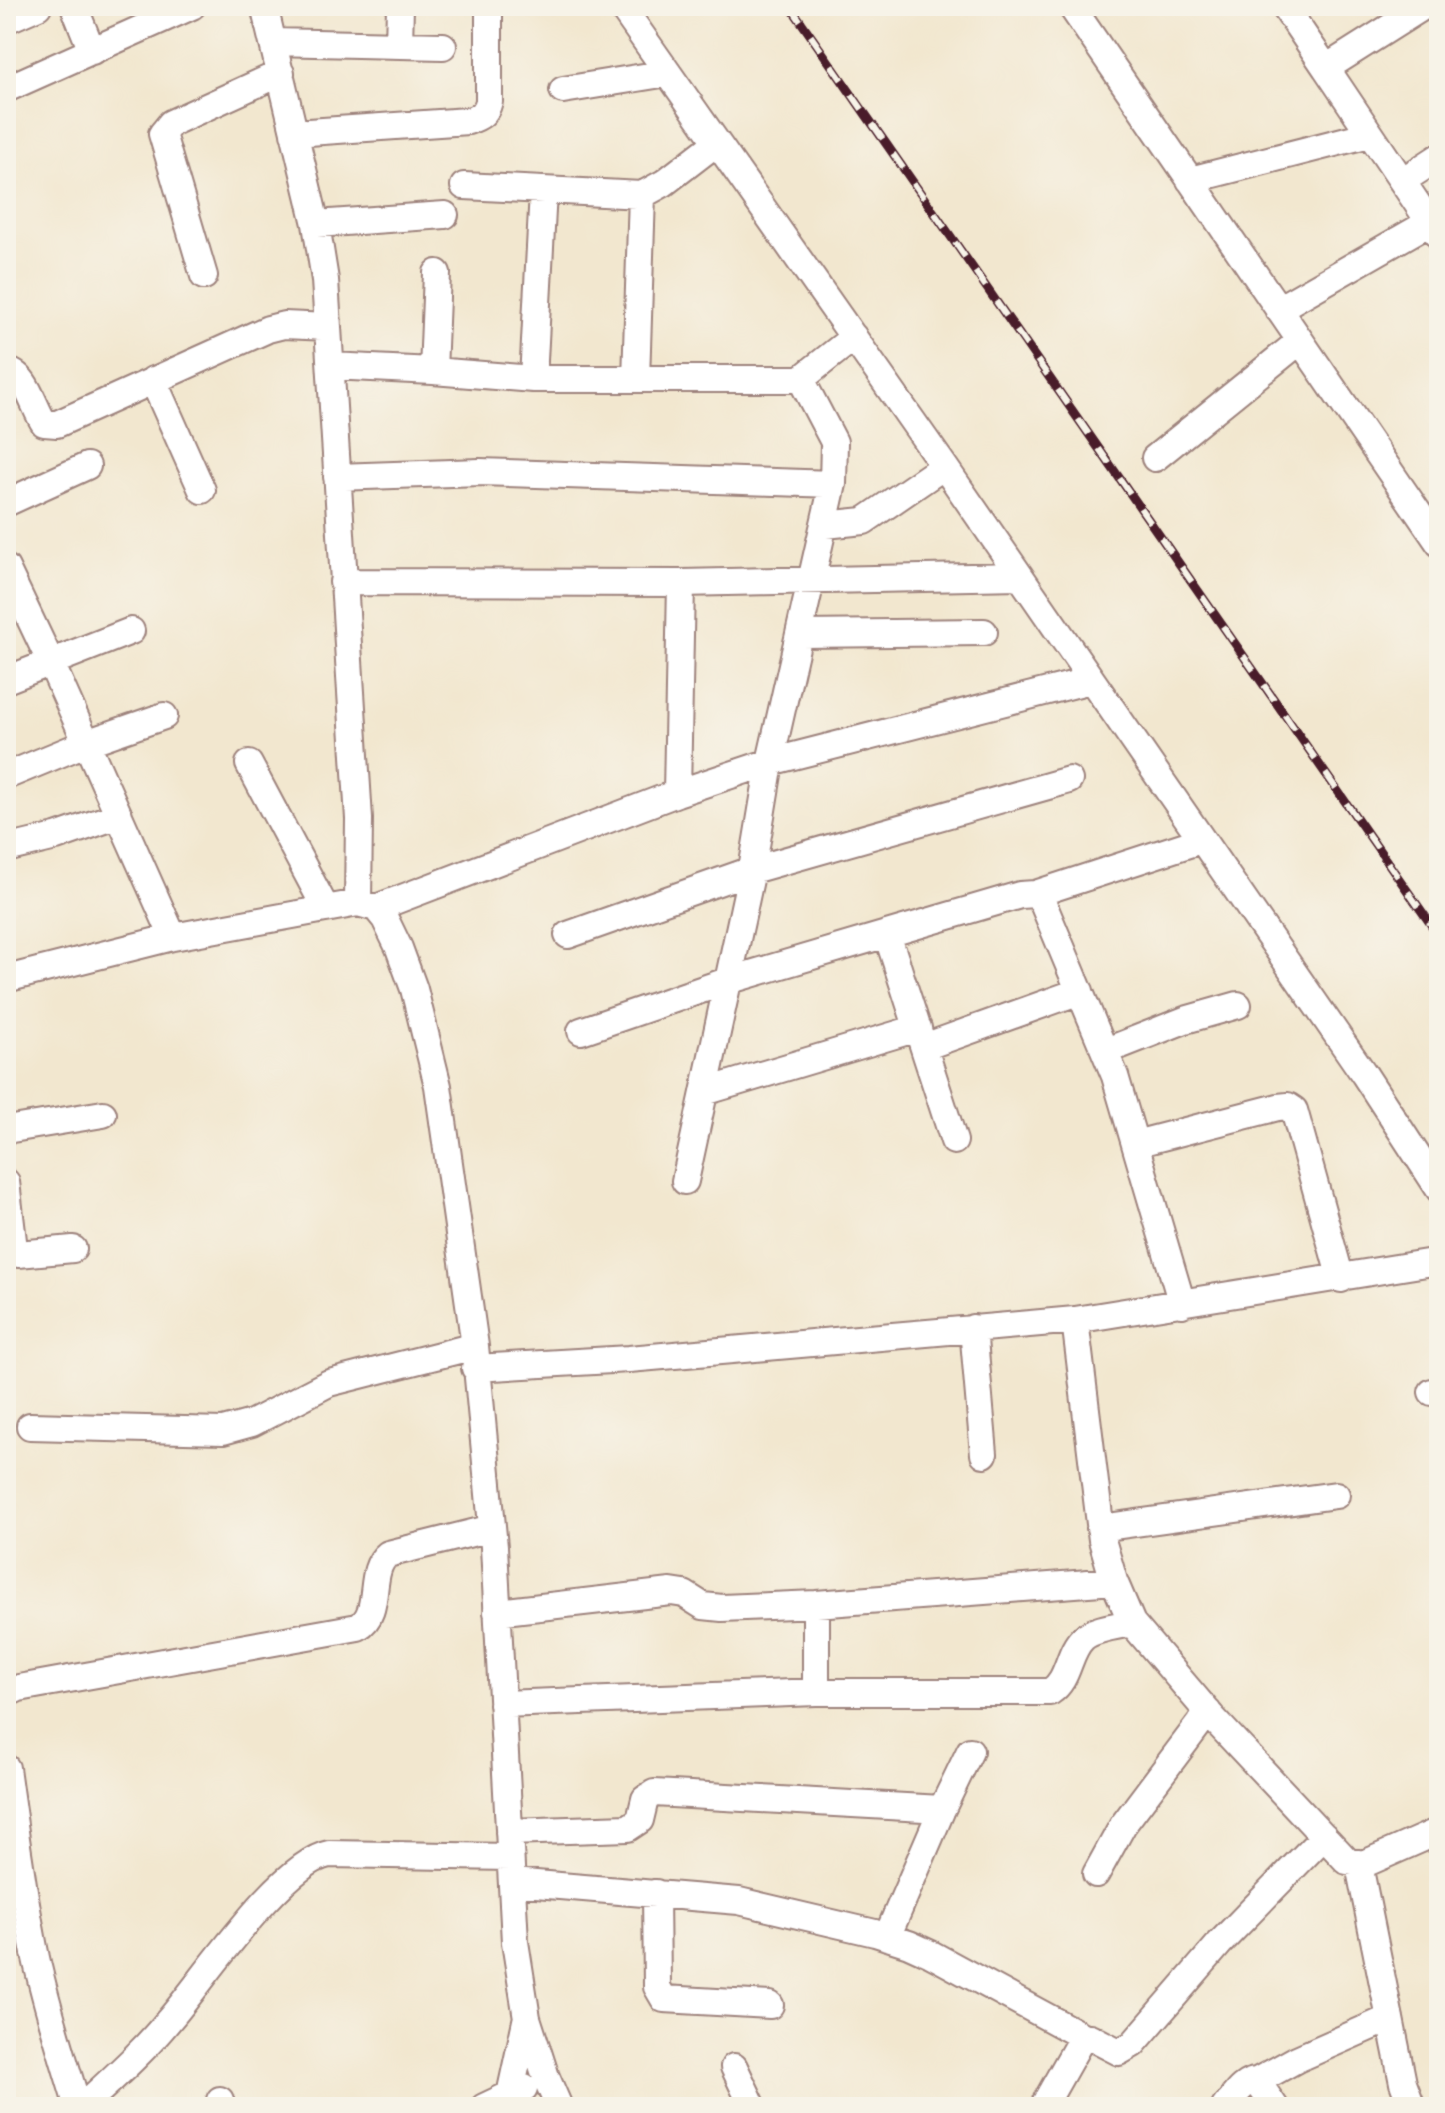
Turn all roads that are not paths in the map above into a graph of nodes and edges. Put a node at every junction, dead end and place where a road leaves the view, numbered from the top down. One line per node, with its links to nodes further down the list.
1 (38, 6): 11 (street)
2 (74, 6): 15 (street)
3 (192, 6): 15 (street)
4 (264, 6): 12 (street)
5 (400, 6): 13 (street)
6 (489, 6): 21 (street)
7 (621, 6): 18 (street)
8 (1071, 6): 25 (street)
9 (1284, 6): 16 (street)
10 (1424, 6): 16 (street)
11 (6, 20)
12 (273, 42): 13 (street); 17 (street)
13 (399, 45): 14 (street)
14 (443, 46)
15 (92, 51): 19 (street)
16 (1326, 68): 22 (street)
17 (281, 73): 21 (street); 34 (street)
18 (668, 73): 20 (street); 23 (street)
19 (6, 89)
20 (563, 90)
21 (294, 133): 31 (street)
22 (1370, 134): 25 (street); 26 (street)
23 (716, 143): 29 (street); 37 (street)
24 (1439, 157): 26 (street)
25 (1190, 180): 35 (street)
26 (1402, 181): 32 (street)
27 (464, 186): 28 (street)
28 (543, 191): 29 (street); 42 (street)
29 (642, 195): 43 (street)
30 (445, 215): 31 (street)
31 (316, 224): 36 (street)
32 (1434, 229): 35 (street)
33 (437, 273): 41 (street)
34 (204, 276)
35 (1278, 309): 38 (street)
36 (328, 327): 39 (street); 45 (street)
37 (854, 337): 44 (street); 48 (street)
38 (1300, 341): 46 (street); 54 (street)
39 (331, 366): 41 (street); 49 (street)
40 (6, 371): 45 (street)
41 (433, 371): 42 (street)
42 (533, 379): 43 (street)
43 (636, 379): 44 (street)
44 (801, 379): 50 (street)
45 (153, 380): 51 (street)
46 (1155, 458)
47 (87, 466): 52 (street)
48 (944, 466): 53 (street); 55 (street)
49 (337, 477): 50 (street); 58 (street)
50 (833, 484): 53 (street)
51 (202, 490)
52 (6, 503)
53 (825, 525): 57 (street)
54 (1439, 543)
55 (1020, 576): 57 (street); 65 (street)
56 (8, 577): 63 (street)
57 (812, 581): 59 (street); 62 (street)
58 (343, 582): 59 (street); 78 (street)
59 (681, 583): 72 (street)
60 (131, 631): 63 (street)
61 (984, 632): 62 (street)
62 (801, 634): 68 (street)
63 (51, 663): 64 (street); 67 (street)
64 (6, 680)
65 (1091, 680): 68 (street); 74 (street)
66 (164, 716): 67 (street)
67 (86, 743): 70 (street); 73 (street)
68 (770, 762): 72 (street); 76 (street)
69 (249, 764): 79 (street)
70 (6, 776)
71 (1069, 780): 76 (street)
72 (677, 793): 78 (street)
73 (119, 815): 75 (street); 82 (street)
74 (1201, 840): 77 (street); 97 (street)
75 (6, 849)
76 (752, 870): 81 (street); 84 (street)
77 (1035, 894): 80 (street); 85 (street)
78 (367, 905): 79 (street); 104 (street)
79 (326, 909): 82 (street)
80 (887, 934): 84 (street); 88 (street)
81 (568, 935)
82 (173, 937): 83 (street)
83 (6, 979)
84 (727, 981): 87 (street); 90 (street)
85 (1080, 991): 88 (street); 89 (street)
86 (1238, 1005): 89 (street)
87 (581, 1031)
88 (921, 1037): 90 (street); 93 (street)
89 (1106, 1051): 94 (street)
90 (704, 1092): 95 (street)
91 (103, 1114): 92 (street)
92 (6, 1130)
93 (954, 1141)
94 (1135, 1144): 100 (street); 101 (street)
95 (685, 1181)
96 (6, 1182): 98 (street)
97 (1439, 1189)
98 (73, 1249)
99 (1439, 1261): 100 (street)
100 (1341, 1279): 101 (street)
101 (1182, 1304): 102 (street)
102 (1075, 1320): 103 (street); 109 (street)
103 (973, 1328): 104 (street); 106 (street)
104 (475, 1357): 105 (street); 108 (street)
105 (30, 1426)
106 (984, 1454)
107 (1336, 1495): 109 (street)
108 (492, 1528): 112 (street); 115 (street)
109 (1100, 1528): 110 (street)
110 (1114, 1581): 111 (street); 113 (street)
111 (816, 1604): 112 (street); 114 (street)
112 (497, 1612): 116 (street)
113 (1132, 1623): 114 (street); 117 (street)
114 (816, 1692): 116 (street)
115 (6, 1694)
116 (502, 1704): 123 (street)
117 (1208, 1712): 122 (street); 125 (street)
118 (970, 1751): 120 (street)
119 (6, 1768): 136 (street)
120 (942, 1809): 123 (street); 127 (street)
121 (1439, 1831): 124 (street)
122 (1324, 1836): 124 (street); 131 (street)
123 (510, 1857): 126 (street); 129 (street); 136 (street)
124 (1359, 1865): 130 (street)
125 (1096, 1874)
126 (656, 1893): 127 (street); 128 (street)
127 (887, 1937): 131 (street)
128 (770, 2005)
129 (527, 2018): 133 (street); 135 (street)
130 (1390, 2018): 134 (street); 143 (street)
131 (1086, 2038): 140 (street)
132 (734, 2067): 139 (street)
133 (546, 2077): 135 (street); 138 (street)
134 (1257, 2081): 141 (street); 142 (street)
135 (510, 2101): 137 (street)
136 (80, 2107)
137 (484, 2107)
138 (559, 2107)
139 (753, 2107)
140 (1043, 2107)
141 (1225, 2107)
142 (1275, 2107)
143 (1412, 2107)

